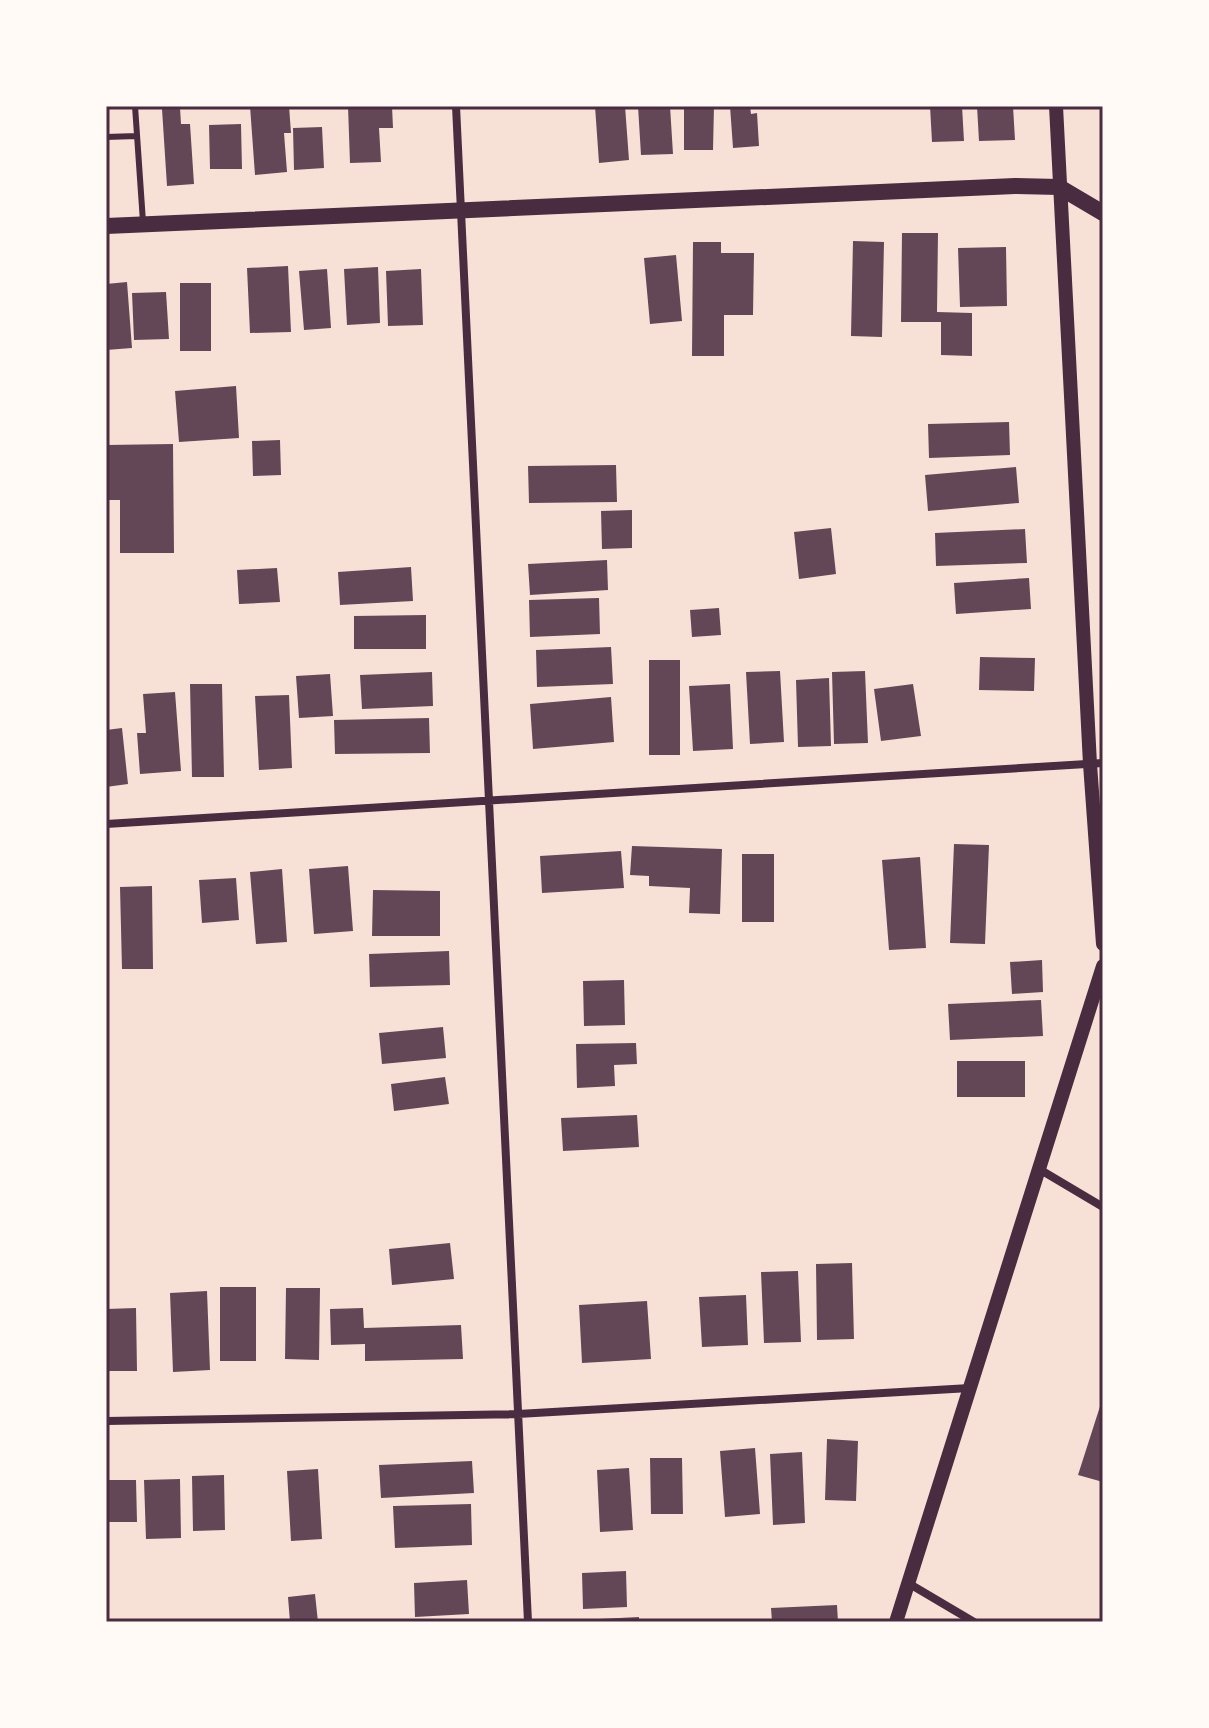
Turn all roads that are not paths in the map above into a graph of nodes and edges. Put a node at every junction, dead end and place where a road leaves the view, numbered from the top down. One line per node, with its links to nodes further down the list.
1 (135, 106): 4 (lane)
2 (456, 106): 7 (street)
3 (1056, 106): 6 (street)
4 (137, 136): 5 (lane); 9 (lane)
5 (106, 137)
6 (1059, 187): 7 (main road); 8 (main road); 11 (street)
7 (461, 212): 9 (main road); 12 (street)
8 (1103, 213)
9 (143, 223): 10 (main road)
10 (106, 226)
11 (1096, 764): 12 (street); 14 (street)
12 (488, 800): 13 (street); 19 (street)
13 (106, 824)
14 (1103, 944)
15 (1103, 966): 16 (street)
16 (1039, 1169): 17 (street); 18 (street)
17 (1103, 1207)
18 (970, 1388): 19 (street); 21 (street)
19 (518, 1414): 20 (street); 22 (street)
20 (106, 1421)
21 (908, 1583): 23 (street); 24 (street)
22 (528, 1622)
23 (896, 1622)
24 (974, 1622)

